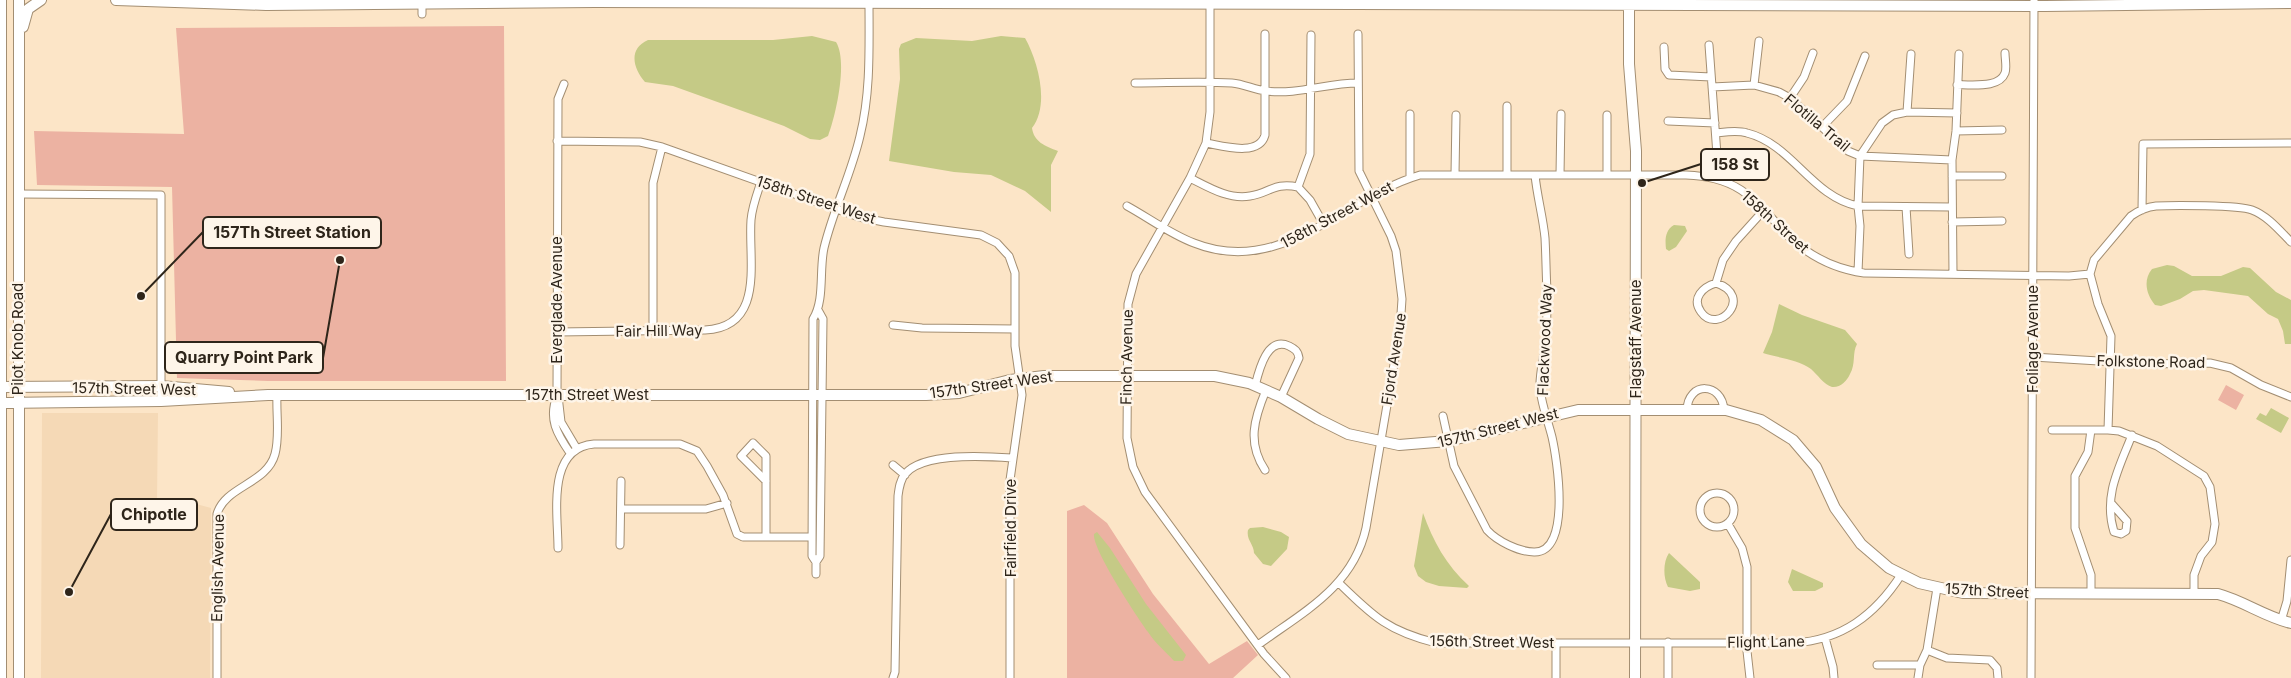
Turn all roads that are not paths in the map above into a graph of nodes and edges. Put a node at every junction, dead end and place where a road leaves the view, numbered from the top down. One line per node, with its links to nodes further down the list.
1 (0, 0): 12 (main road, Pilot Knob Road)
2 (19, 0): 17 (main road, Pilot Knob Road)
3 (41, 0): 17 (main road)
4 (116, 0): 5 (main road)
5 (422, 2): 6 (main road); 11 (street)
6 (868, 2): 7 (main road); 74 (street)
7 (1209, 2): 8 (main road); 29 (street, Finch Avenue)
8 (1629, 3): 9 (main road); 60 (main road, Flagstaff Avenue)
9 (2034, 3): 10 (main road); 85 (street, Foliage Avenue)
10 (2291, 3)
11 (422, 14)
12 (0, 24): 98 (main road, Pilot Knob Road)
13 (1264, 34): 34 (street)
14 (1358, 34): 27 (street, Fjord Avenue)
15 (1311, 35): 33 (street)
16 (1759, 41): 30 (street)
17 (20, 45): 68 (main road, Pilot Knob Road)
18 (1709, 45): 25 (street)
19 (1664, 47): 25 (street)
20 (1814, 53): 35 (street)
21 (2005, 53): 31 (street)
22 (1911, 54): 37 (street)
23 (1959, 54): 31 (street)
24 (1865, 56): 45 (street)
25 (1711, 77): 32 (street)
26 (1135, 83): 29 (street)
27 (1358, 83): 33 (street); 69 (street, Fjord Avenue)
28 (564, 84): 49 (street, Everglade Avenue)
29 (1210, 84): 34 (street); 50 (street, Finch Avenue)
30 (1754, 85): 32 (street, Flotilla Trail); 35 (street, Flotilla Trail)
31 (1957, 85): 38 (street)
32 (1712, 87): 44 (street)
33 (1312, 90): 34 (street); 67 (street)
34 (1264, 91): 50 (street)
35 (1790, 98): 45 (street, Flotilla Trail)
36 (1507, 106): 56 (street)
37 (1908, 112): 38 (street); 53 (street)
38 (1957, 113): 46 (street)
39 (1410, 114): 65 (street)
40 (1561, 114): 58 (street)
41 (1456, 115): 55 (street)
42 (1607, 115): 59 (street)
43 (1668, 121): 44 (street)
44 (1715, 123): 48 (street)
45 (1822, 127): 53 (street, Flotilla Trail)
46 (1956, 130): 47 (street); 54 (street)
47 (2002, 130)
48 (1716, 132): 63 (street); 71 (street)
49 (557, 141): 52 (street, 158th Street West); 91 (street, Everglade Avenue)
50 (1206, 143): 64 (street, Finch Avenue)
51 (2291, 143): 76 (street)
52 (662, 147): 66 (street, 158th Street West); 90 (street)
53 (1860, 156): 54 (street, Flotilla Trail); 71 (street)
54 (1952, 160): 61 (street)
55 (1455, 174): 56 (street, 158th Street West); 65 (street, 158th Street West)
56 (1507, 175): 57 (street, 158th Street West)
57 (1535, 175): 58 (street, 158th Street West); 113 (street, Flackwood Way)
58 (1560, 175): 59 (street, 158th Street West)
59 (1607, 175): 60 (street, 158th Street West)
60 (1636, 175): 63 (street, 158th Street); 109 (main road, Flagstaff Avenue)
61 (1952, 176): 62 (street); 72 (street)
62 (2002, 176)
63 (1713, 177): 75 (street, 158th Street)
64 (1190, 178): 67 (street); 80 (street, Finch Avenue)
65 (1410, 178): 69 (street, 158th Street West)
66 (761, 182): 74 (street, 158th Street West); 90 (street, Fair Hill Way)
67 (1298, 187): 79 (street)
68 (19, 194): 96 (street); 99 (main road, Pilot Knob Road)
69 (1372, 196): 79 (street, 158th Street West); 118 (street, Fjord Avenue)
70 (1127, 206): 80 (street, 158th Street West)
71 (1858, 206): 73 (street); 83 (street)
72 (1951, 207): 73 (street); 78 (street)
73 (1906, 208): 82 (street)
74 (835, 209): 89 (street, 158th Street West); 103 (street)
75 (1764, 210): 83 (street, 158th Street); 87 (street)
76 (2142, 210): 81 (street); 86 (street)
77 (2002, 221): 78 (street)
78 (1952, 222): 84 (street)
79 (1323, 223): 80 (street, 158th Street West)
80 (1162, 226): 94 (street, Finch Avenue)
81 (2291, 242)
82 (1909, 254)
83 (1858, 272): 84 (street, 158th Street)
84 (1953, 274): 85 (street, 158th Street)
85 (2033, 274): 86 (street); 92 (street, Foliage Avenue)
86 (2090, 274): 93 (street)
87 (1716, 283): 87 (street)
88 (893, 325): 89 (street)
89 (1015, 328): 95 (street, 158th Street West)
90 (653, 330): 91 (street, Fair Hill Way)
91 (557, 332): 102 (street, Everglade Avenue)
92 (2033, 357): 93 (street, Folkstone Road); 142 (street, Foliage Avenue)
93 (2109, 362): 105 (street, Folkstone Road); 116 (street)
94 (1127, 375): 95 (main road, 157th Street West); 97 (main road, 157th Street West); 151 (street, Finch Avenue)
95 (1020, 378): 103 (main road, 157th Street West); 122 (street, Fairfield Drive)
96 (162, 386): 99 (main road, 157th Street West); 101 (main road, 157th Street West); 106 (street)
97 (1255, 386): 100 (main road, 157th Street West); 104 (street)
98 (0, 387): 99 (main road, 157th Street West); 107 (main road, Pilot Knob Road)
99 (18, 388): 108 (main road, Pilot Knob Road)
100 (1266, 390): 104 (main road, 157th Street West); 124 (street)
101 (272, 395): 102 (main road, 157th Street West); 106 (main road, 157th Street West); 157 (street, English Avenue)
102 (558, 396): 103 (main road, 157th Street West); 120 (street); 121 (street, Everglade Avenue)
103 (818, 396): 133 (street); 137 (street)
104 (1281, 397): 118 (main road, 157th Street West)
105 (2291, 398)
106 (161, 401): 108 (main road, 157th Street West)
107 (0, 403): 108 (main road, 157th Street West); 155 (main road, Pilot Knob Road)
108 (18, 403): 156 (main road, Pilot Knob Road)
109 (1636, 409): 110 (main road, 157th Street); 113 (main road, 157th Street West); 147 (main road, Flagstaff Avenue)
110 (1688, 410): 111 (main road, 157th Street); 111 (street)
111 (1724, 410): 139 (main road, 157th Street)
112 (1443, 416): 119 (street)
113 (1546, 416): 119 (main road, 157th Street West); 119 (street, Flackwood Way)
114 (2052, 430): 115 (street)
115 (2091, 430): 116 (street); 144 (street)
116 (2108, 430): 117 (street)
117 (2132, 435): 129 (street); 143 (street)
118 (1380, 442): 119 (main road, 157th Street West); 140 (street, Fjord Avenue)
119 (1448, 442)
120 (577, 449): 121 (street); 128 (street)
121 (570, 453): 135 (street)
122 (1012, 458): 125 (street); 159 (street, Fairfield Drive)
123 (892, 465): 125 (street)
124 (1265, 470)
125 (905, 474): 158 (street)
126 (621, 481): 130 (street)
127 (766, 481): 127 (street); 132 (street)
128 (726, 503): 130 (street); 132 (street)
129 (2111, 503)
130 (621, 509): 134 (street)
131 (1728, 524): 131 (street); 149 (street)
132 (766, 537): 133 (street)
133 (812, 537): 137 (street)
134 (620, 545)
135 (558, 548)
136 (2291, 560): 145 (street)
137 (816, 562): 138 (street)
138 (816, 574)
139 (1901, 576): 141 (main road, 157th Street); 146 (street, Flight Lane)
140 (1339, 583): 150 (street, 156th Street West); 151 (street, Fjord Avenue)
141 (1937, 588): 142 (main road, 157th Street); 152 (street)
142 (2032, 593): 144 (main road, 157th Street); 168 (street, Foliage Avenue)
143 (2194, 593): 144 (main road, 157th Street); 145 (main road, 157th Street)
144 (2091, 594)
145 (2286, 622)
146 (1825, 638): 149 (street, Flight Lane); 165 (street)
147 (1635, 642): 148 (street, Flight Lane); 150 (street, 156th Street West); 162 (main road, Flagstaff Avenue)
148 (1668, 642): 149 (street, Flight Lane); 163 (street)
149 (1747, 642): 164 (street)
150 (1556, 643): 161 (street)
151 (1258, 645): 160 (street, Finch Avenue)
152 (1927, 650): 154 (street); 167 (street)
153 (1877, 665): 154 (street)
154 (1920, 665): 166 (street)
155 (1, 678)
156 (19, 678)
157 (217, 678)
158 (893, 678)
159 (1010, 678)
160 (1286, 678)
161 (1556, 678)
162 (1635, 678)
163 (1668, 678)
164 (1750, 678)
165 (1834, 678)
166 (1918, 678)
167 (1998, 678)
168 (2032, 678)

